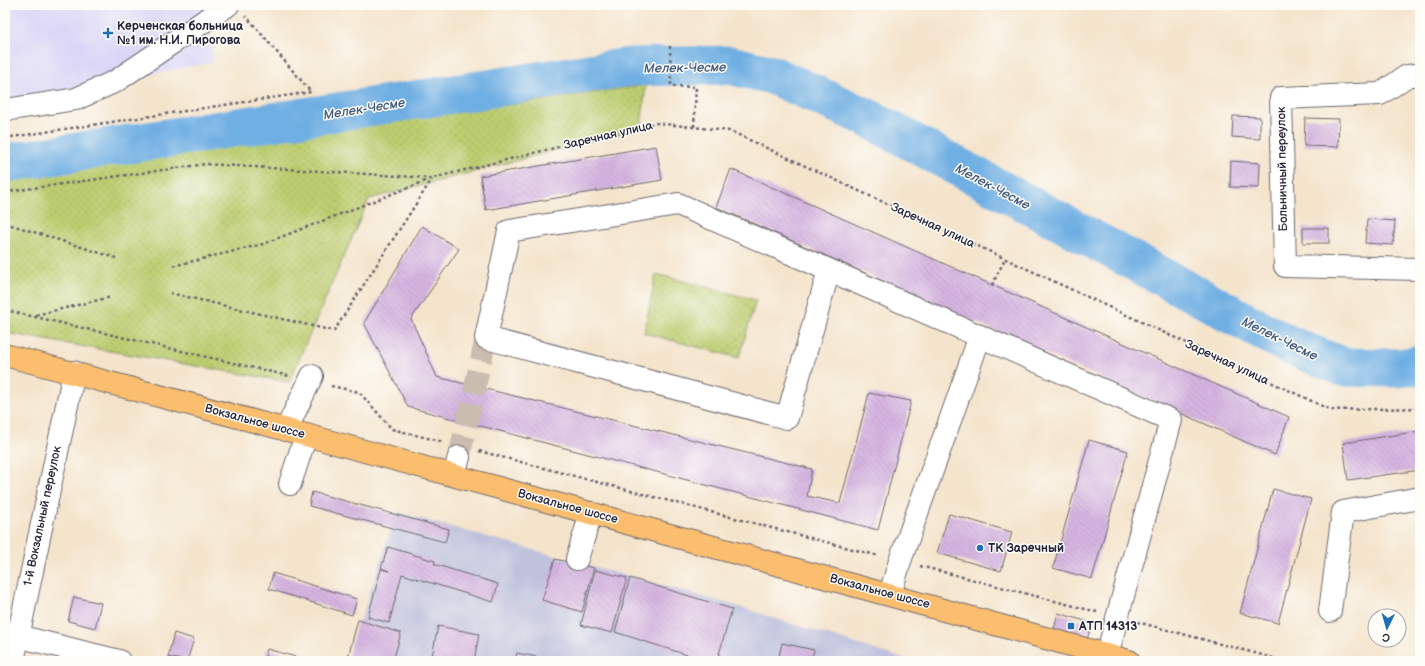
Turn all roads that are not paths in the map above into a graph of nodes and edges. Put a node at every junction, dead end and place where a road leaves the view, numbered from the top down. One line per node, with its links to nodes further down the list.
1 (235, 8): 3 (street)
2 (1420, 74): 4 (street, Больничный переулок)
3 (5, 110)
4 (1420, 269)
5 (829, 270): 5 (street); 6 (street)
6 (980, 336): 15 (street); 18 (street)
7 (5, 355): 8 (main road, Вокзальное шоссе)
8 (74, 372): 10 (main road, Вокзальное шоссе); 17 (street, 1-й Вокзальный переулок)
9 (310, 378): 10 (street)
10 (296, 432): 11 (street); 13 (main road, Вокзальное шоссе)
11 (290, 484)
12 (1420, 498): 16 (street)
13 (591, 513): 14 (street); 15 (main road, Вокзальное шоссе)
14 (577, 559)
15 (890, 594): 18 (main road, Вокзальное шоссе)
16 (1330, 611)
17 (11, 634): 19 (street, 1-й Вокзальный переулок); 20 (street)
18 (1107, 655): 21 (main road, Вокзальное шоссе)
19 (13, 661)
20 (119, 661)
21 (1129, 661)

